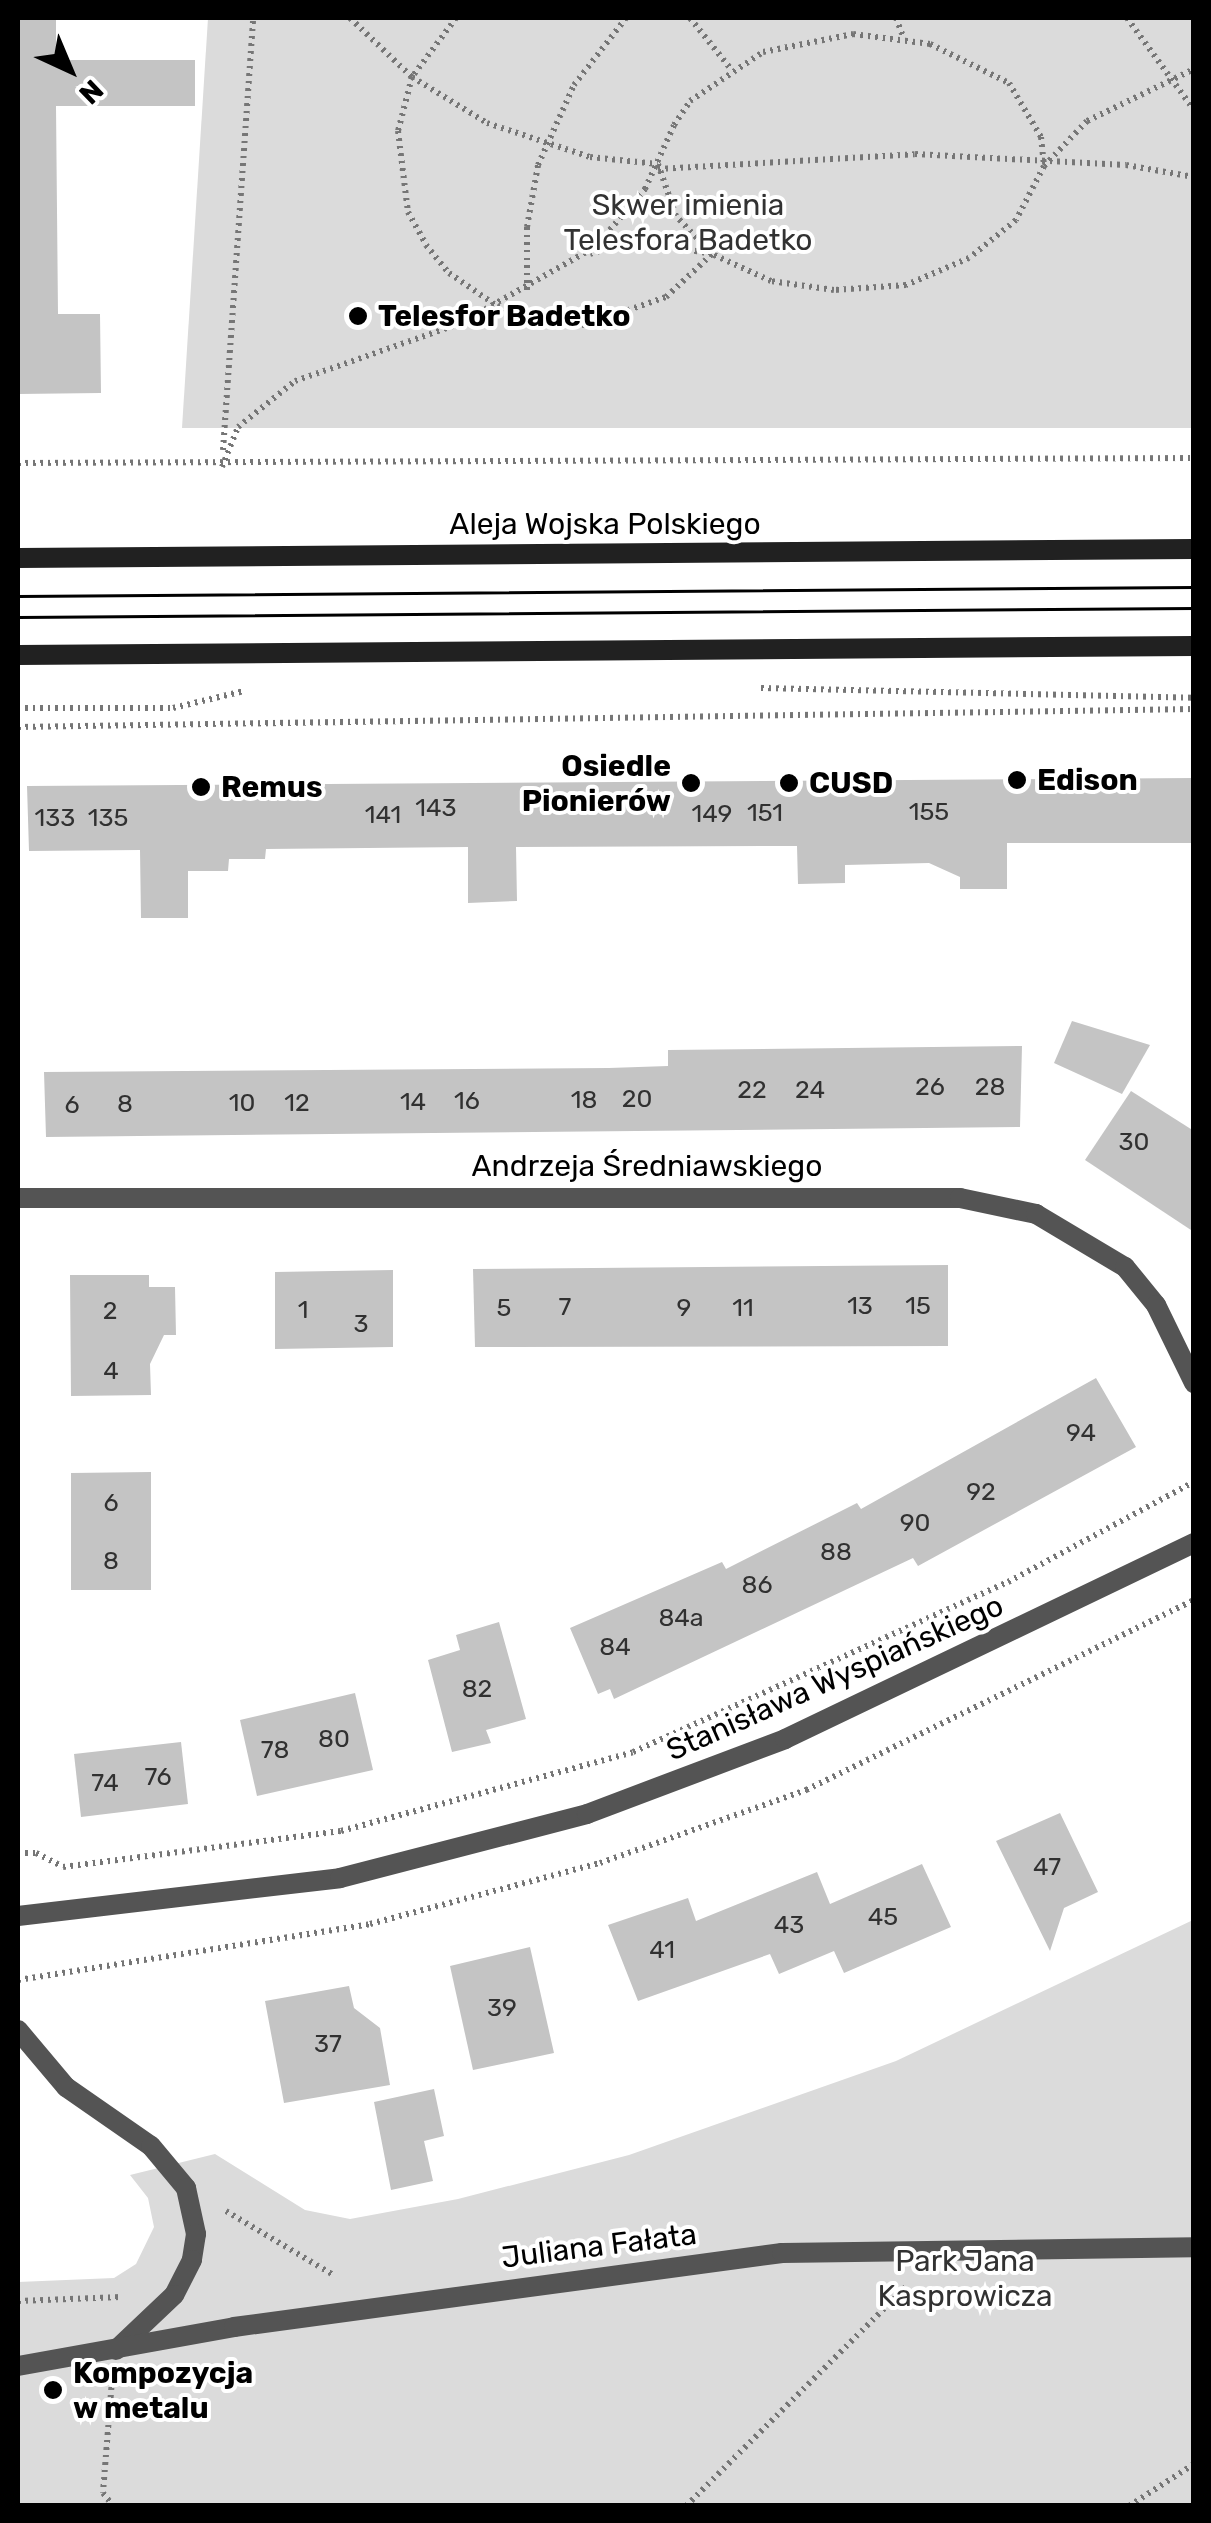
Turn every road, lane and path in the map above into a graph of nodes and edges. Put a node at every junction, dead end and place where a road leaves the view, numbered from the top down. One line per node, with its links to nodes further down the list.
1 (252, 18): 24 (path)
2 (350, 18): 11 (path)
3 (456, 18): 11 (path)
4 (626, 18): 14 (path)
5 (690, 18): 9 (path)
6 (896, 18): 8 (path)
7 (1127, 18): 12 (path)
8 (904, 38): 9 (path); 16 (path)
9 (730, 68): 15 (path)
10 (1194, 69): 12 (path)
11 (412, 77): 14 (path); 21 (path)
12 (1176, 78): 13 (path); 16 (path)
13 (1194, 110)
14 (546, 146): 15 (path); 20 (path)
15 (658, 166): 16 (path); 18 (path); 19 (path)
16 (1044, 166): 17 (path); 18 (path)
17 (1194, 177)
18 (712, 254): 19 (path); 21 (path)
19 (579, 258): 20 (path)
20 (527, 290): 21 (path)
21 (497, 306): 24 (path)
22 (1194, 458): 24 (path)
23 (18, 463): 24 (path)
24 (222, 464)
25 (1194, 548): 26 (main road, Aleja Wojska Polskiego)
26 (18, 558)
27 (1194, 646): 28 (main road)
28 (18, 656)
29 (261, 687): 32 (path)
30 (748, 688): 31 (path)
31 (1194, 698)
32 (18, 708)
33 (1194, 709): 34 (path)
34 (18, 727)
35 (18, 1198): 36 (street, Andrzeja Średniawskiego)
36 (1194, 1383)
37 (1194, 1482): 39 (path)
38 (1194, 1543): 40 (street, Stanisława Wyspiańskiego)
39 (18, 1853)
40 (18, 1916)
41 (18, 2030): 42 (street)
42 (186, 2188): 45 (path); 46 (street)
43 (946, 2247): 44 (street, Juliana Fałata); 45 (street, Juliana Fałata); 50 (path)
44 (1194, 2247)
45 (386, 2306): 46 (street, Juliana Fałata)
46 (114, 2352): 47 (street, Juliana Fałata); 49 (path)
47 (18, 2366)
48 (1194, 2464): 51 (path)
49 (113, 2506)
50 (686, 2506)
51 (1129, 2506)

